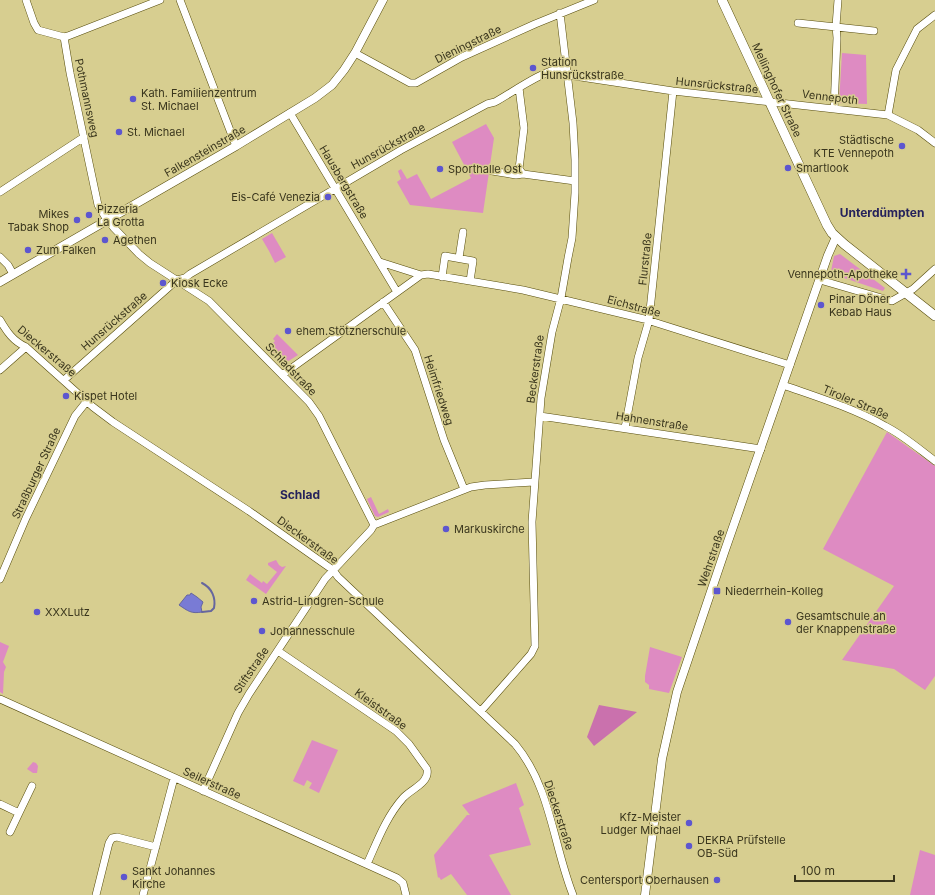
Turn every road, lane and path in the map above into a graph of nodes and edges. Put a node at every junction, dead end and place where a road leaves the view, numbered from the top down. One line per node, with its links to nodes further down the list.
1 (26, 0): 13 (street)
2 (160, 0): 13 (street)
3 (180, 0): 24 (street)
4 (382, 0): 14 (street, Falkensteinstraße)
5 (594, 0): 8 (street, Dieningstraße)
6 (722, 0): 18 (main road, Mellinghofer Straße)
7 (838, 0): 11 (street)
8 (560, 13): 14 (street, Dieningstraße); 15 (street, Beckerstraße)
9 (935, 15): 21 (street)
10 (798, 23): 11 (street)
11 (836, 26): 12 (street); 19 (street)
12 (874, 31)
13 (64, 36): 22 (street, Pothmannsweg)
14 (355, 53): 20 (street, Falkensteinstraße)
15 (568, 72): 16 (street, Hunsrückstraße); 17 (street, Hunsrückstraße); 27 (street, Beckerstraße)
16 (519, 88): 26 (street); 28 (street, Hunsrückstraße)
17 (673, 91): 18 (street, Hunsrückstraße); 50 (street, Flurstraße)
18 (769, 101): 19 (street, Vennepoth); 32 (main road, Mellinghofer Straße)
19 (834, 108): 21 (street, Vennepoth)
20 (290, 113): 24 (street, Falkensteinstraße); 28 (street, Hausbergstraße)
21 (888, 115): 23 (street, Vennepoth)
22 (84, 137): 29 (street); 30 (street, Pothmannsweg)
23 (935, 143)
24 (236, 146): 30 (street, Falkensteinstraße)
25 (492, 171): 26 (street)
26 (523, 174): 27 (street)
27 (575, 180): 46 (street, Beckerstraße)
28 (335, 189): 35 (street, Hausbergstraße); 40 (street, Hunsrückstraße)
29 (0, 192)
30 (107, 220): 37 (street, Falkensteinstraße); 40 (street, Schladstraße)
31 (463, 232): 34 (street)
32 (836, 237): 41 (street, Wehrstraße); 45 (main road, Mellinghofer Straße)
33 (0, 257): 37 (street)
34 (459, 258): 39 (street); 43 (street)
35 (380, 262): 38 (street); 44 (street, Hausbergstraße)
36 (935, 269): 45 (street)
37 (13, 274): 42 (street, Falkensteinstraße)
38 (421, 275): 39 (street, Eichstraße); 44 (street)
39 (442, 277): 43 (street, Eichstraße)
40 (177, 280): 54 (street, Schladstraße); 55 (street, Hunsrückstraße)
41 (820, 280): 45 (street); 52 (street, Wehrstraße)
42 (0, 282)
43 (470, 282): 46 (street, Eichstraße)
44 (397, 292): 47 (street)
45 (906, 293): 48 (main road, Mellinghofer Straße)
46 (561, 298): 50 (street, Eichstraße); 58 (street, Beckerstraße)
47 (383, 302): 54 (street); 63 (street, Heimfriedweg)
48 (935, 316)
49 (0, 320): 51 (street, Dieckerstraße)
50 (649, 320): 52 (street, Eichstraße); 59 (street, Flurstraße)
51 (26, 348): 53 (street); 55 (street, Dieckerstraße)
52 (790, 365): 56 (street, Wehrstraße)
53 (0, 370)
54 (282, 375): 64 (street, Schladstraße)
55 (64, 380): 57 (street, Dieckerstraße)
56 (783, 385): 60 (street, Wehrstraße); 61 (street, Tiroler Straße)
57 (87, 401): 65 (street, Straßburger Straße); 66 (street, Dieckerstraße)
58 (540, 416): 59 (street, Hahnenstraße); 62 (street, Beckerstraße)
59 (625, 428): 60 (street, Hahnenstraße)
60 (761, 448): 83 (street, Wehrstraße)
61 (935, 461)
62 (534, 482): 63 (street); 70 (street, Beckerstraße)
63 (464, 490): 64 (street)
64 (374, 525): 66 (street)
65 (3, 561): 67 (street, Straßburger Straße)
66 (333, 570): 68 (street, Stiftstraße); 70 (street, Dieckerstraße)
67 (0, 579)
68 (278, 651): 73 (street, Stiftstraße); 78 (street, Kleiststraße)
69 (0, 699): 71 (street, Seilerstraße)
70 (481, 711): 82 (street, Dieckerstraße)
71 (174, 778): 73 (street, Seilerstraße); 77 (street)
72 (32, 786): 75 (street)
73 (203, 791): 78 (street, Seilerstraße)
74 (0, 804): 75 (street)
75 (19, 813): 76 (street)
76 (10, 832)
77 (156, 847): 79 (street); 80 (street)
78 (367, 864): 81 (street, Seilerstraße)
79 (96, 895)
80 (143, 895)
81 (406, 895)
82 (573, 895)
83 (645, 895)

